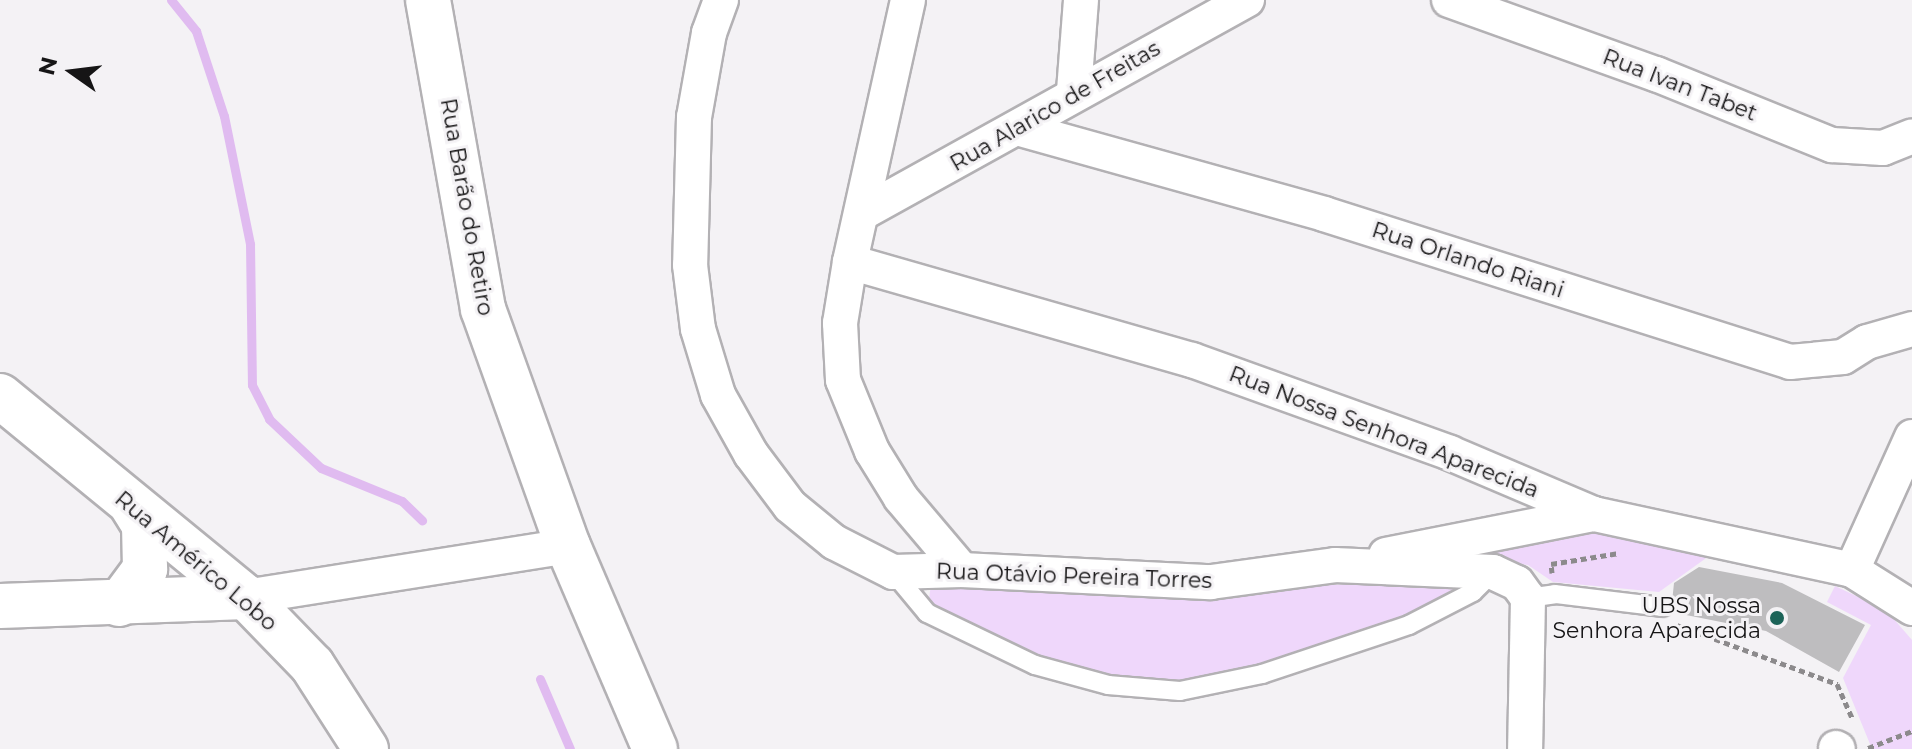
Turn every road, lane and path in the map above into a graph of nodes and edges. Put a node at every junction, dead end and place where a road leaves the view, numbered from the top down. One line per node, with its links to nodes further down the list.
1 (428, 0): 18 (main road, Rua Barão do Retiro)
2 (721, 0): 22 (street, Rua Otávio Pereira Torres)
3 (908, 0): 10 (street)
4 (1081, 0): 7 (street)
5 (1247, 0): 7 (street, Rua Alarico de Freitas)
6 (1449, 0): 9 (street, Rua Ivan Tabet)
7 (1074, 91): 8 (street, Rua Alarico de Freitas)
8 (1020, 129): 10 (street, Rua Alarico de Freitas); 12 (street, Rua Orlando Riani)
9 (1912, 136)
10 (864, 212): 11 (street)
11 (850, 262): 16 (street, Rua Nossa Senhora Aparecida); 20 (street)
12 (1912, 329)
13 (0, 396): 15 (main road, Rua Américo Lobo)
14 (1912, 437): 21 (street)
15 (132, 506): 25 (main road, Rua Américo Lobo); 26 (main road)
16 (1594, 514): 17 (street, Rua Nossa Senhora Aparecida); 19 (street)
17 (1646, 525): 21 (street, Rua Nossa Senhora Aparecida); 24 (path)
18 (568, 546): 25 (street); 33 (main road, Rua Barão do Retiro)
19 (1335, 565): 20 (street, Rua Otávio Pereira Torres); 23 (street, Rua Otávio Pereira Torres)
20 (962, 570): 22 (street, Rua Otávio Pereira Torres)
21 (1852, 570): 29 (street, Rua Nossa Senhora Aparecida)
22 (893, 572): 23 (lane, Rua Otávio Pereira Torres)
23 (1493, 572): 24 (street)
24 (1542, 596): 28 (lane); 34 (street)
25 (246, 597): 26 (main road); 32 (main road, Rua Américo Lobo)
26 (119, 604): 27 (main road)
27 (0, 606)
28 (1662, 607): 31 (path)
29 (1912, 608)
30 (1912, 731): 31 (path)
31 (1847, 739)
32 (366, 749)
33 (655, 749)
34 (1525, 749)

